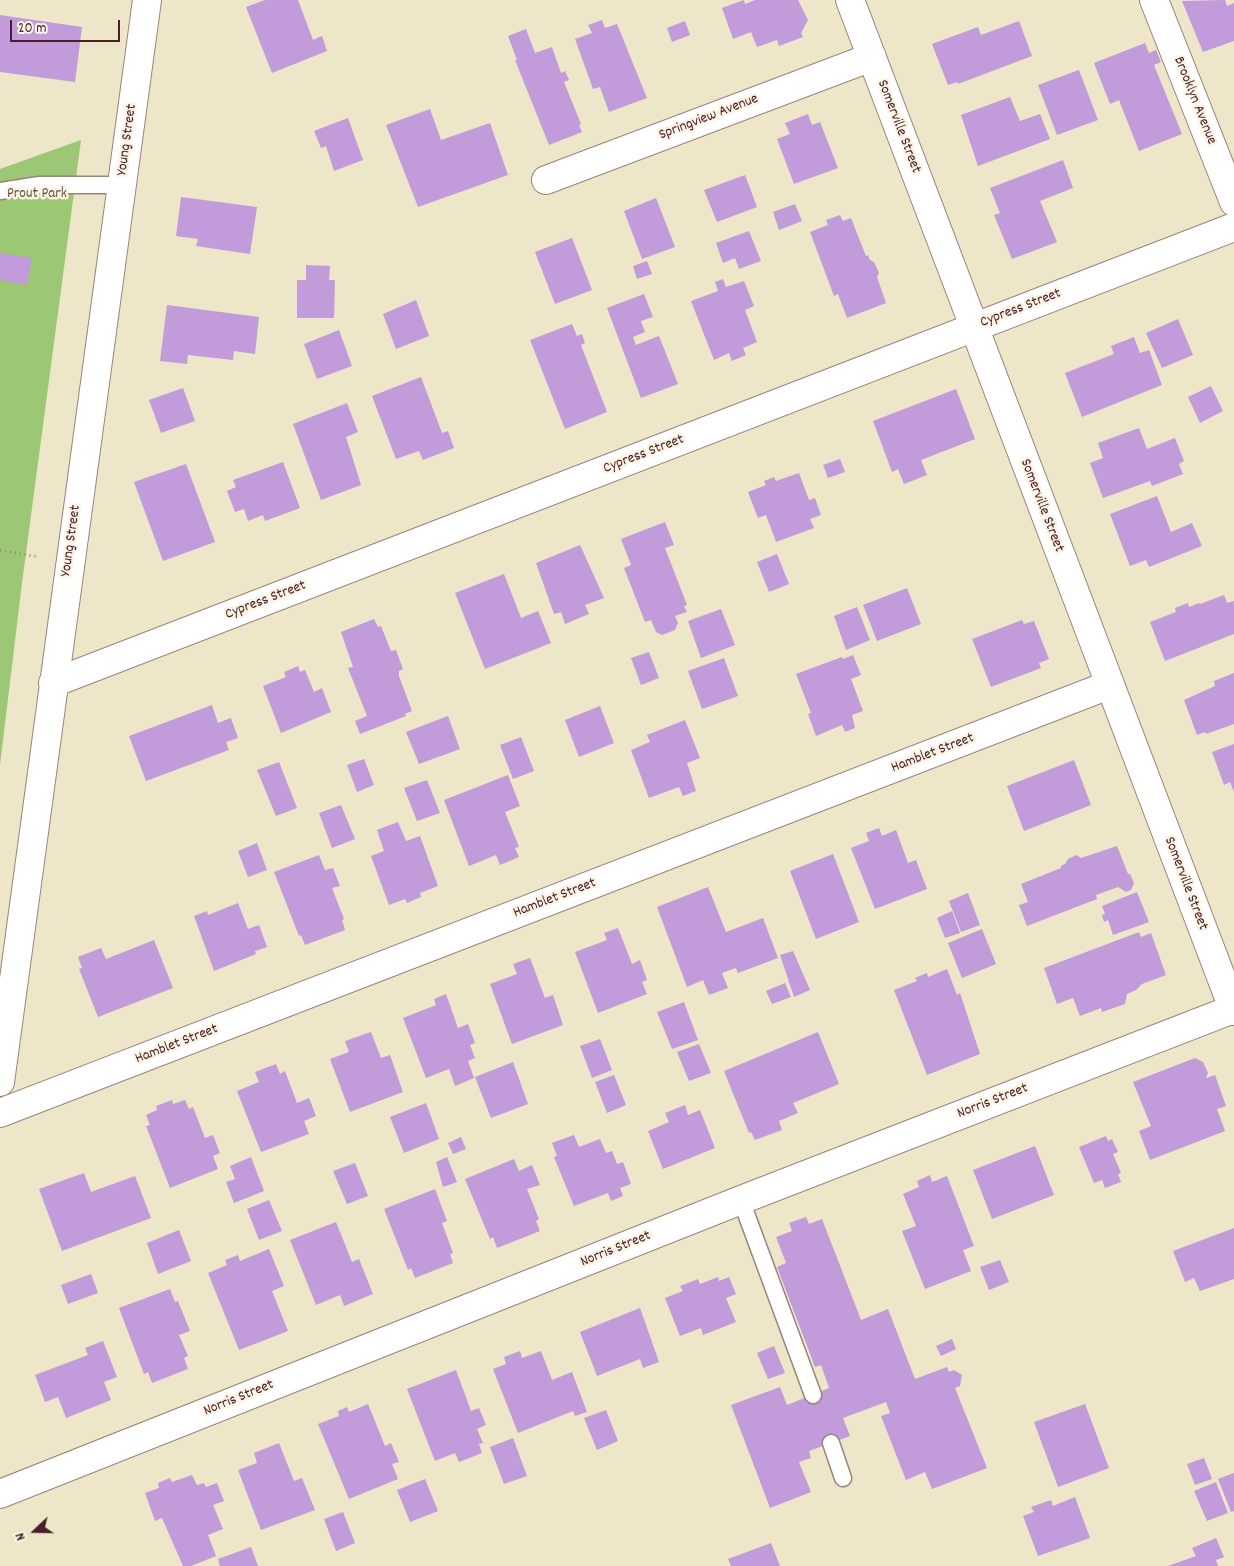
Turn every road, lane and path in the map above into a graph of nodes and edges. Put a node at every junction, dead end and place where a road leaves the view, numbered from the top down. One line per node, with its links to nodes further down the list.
1 (147, 0): 6 (street, Young Street)
2 (850, 0): 4 (street, Somerville Street)
3 (1154, 0): 8 (street, Brooklyn Avenue)
4 (872, 58): 5 (street, Springview Avenue); 10 (street, Somerville Street)
5 (546, 180)
6 (121, 186): 7 (lane); 13 (street, Young Street)
7 (0, 191)
8 (1234, 202)
9 (1234, 227): 10 (street, Cypress Street)
10 (974, 328): 13 (street, Cypress Street); 14 (street, Somerville Street)
11 (0, 550): 12 (path)
12 (44, 558)
13 (53, 683): 16 (street, Young Street)
14 (1109, 686): 15 (street, Somerville Street); 17 (street, Hamblet Street)
15 (1234, 1010): 18 (street, Norris Street)
16 (0, 1082)
17 (0, 1113)
18 (742, 1200): 19 (lane); 22 (street, Norris Street)
19 (813, 1395)
20 (831, 1443): 21 (lane)
21 (843, 1478)
22 (0, 1494)

